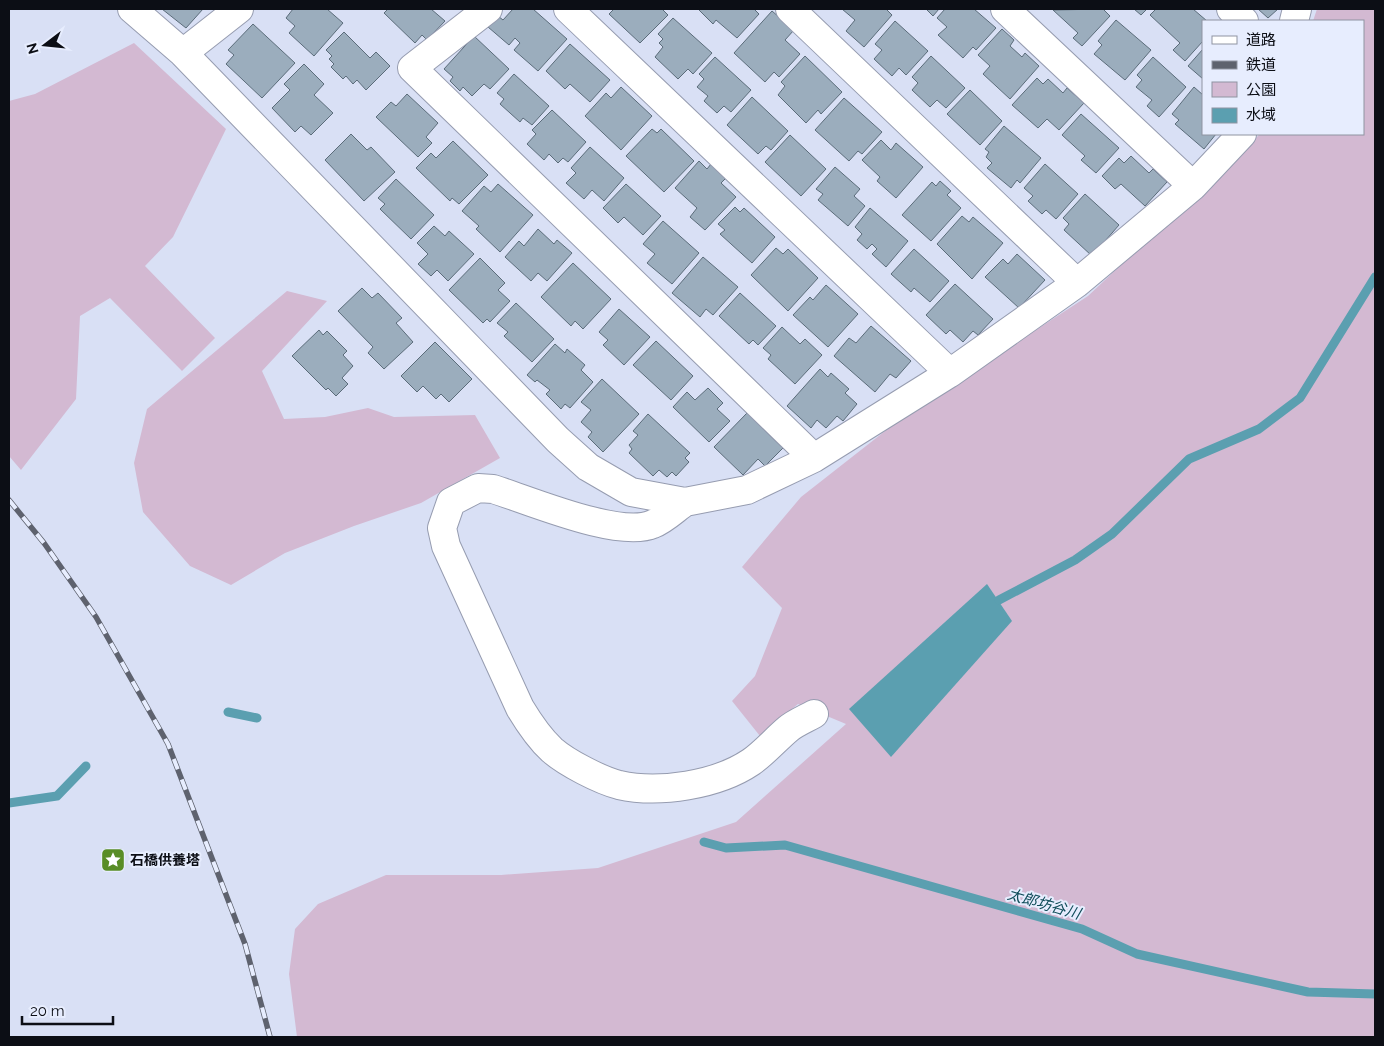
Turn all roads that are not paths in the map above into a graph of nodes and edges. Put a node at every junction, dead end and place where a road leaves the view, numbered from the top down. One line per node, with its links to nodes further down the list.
1 (132, 9): 9 (street)
2 (239, 9): 9 (street)
3 (488, 9): 14 (street)
4 (568, 9): 13 (street)
5 (790, 9): 12 (street)
6 (1005, 9): 11 (street)
7 (1231, 9): 8 (street)
8 (1243, 20)
9 (183, 53): 15 (street)
10 (1241, 135): 11 (street)
11 (1193, 186): 12 (street)
12 (1077, 283): 13 (street)
13 (950, 374): 14 (street)
14 (814, 458): 15 (street)
15 (685, 502): 16 (street)
16 (814, 714)

